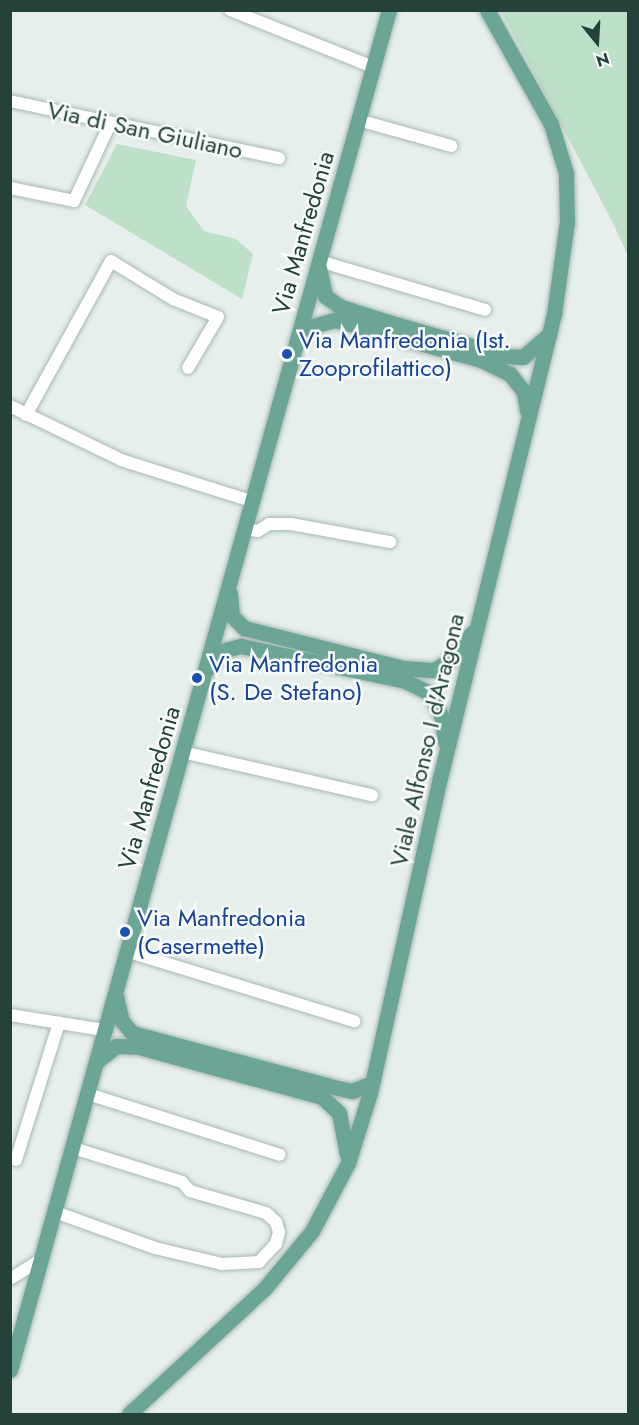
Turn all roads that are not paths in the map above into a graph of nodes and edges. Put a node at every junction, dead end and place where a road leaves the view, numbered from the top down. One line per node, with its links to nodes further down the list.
1 (230, 10): 4 (street)
2 (389, 10): 4 (main road, Via Manfredonia)
3 (487, 10): 13 (main road, Viale Alfonso I d'Aragona)
4 (373, 67): 6 (main road, Via Manfredonia)
5 (10, 101): 7 (street, Via di San Giuliano)
6 (358, 120): 8 (street); 11 (main road, Via Manfredonia)
7 (110, 124): 9 (street, Via di San Giuliano); 10 (street)
8 (452, 146)
9 (279, 158)
10 (10, 188)
11 (319, 261): 12 (street); 13 (main road); 14 (main road, Via Manfredonia)
12 (485, 310)
13 (549, 334): 18 (main road, Viale Alfonso I d'Aragona)
14 (295, 345): 18 (main road); 19 (main road, Via Manfredonia)
15 (188, 368): 17 (street)
16 (10, 406): 17 (street)
17 (26, 415): 19 (street)
18 (528, 417): 23 (main road, Viale Alfonso I d'Aragona)
19 (251, 501): 20 (main road, Via Manfredonia)
20 (244, 529): 21 (street); 22 (main road, Via Manfredonia)
21 (390, 542)
22 (231, 579): 23 (main road); 24 (main road, Via Manfredonia)
23 (477, 625): 25 (main road, Viale Alfonso I d'Aragona)
24 (204, 673): 25 (main road); 26 (main road, Via Manfredonia)
25 (447, 750): 35 (main road, Viale Alfonso I d'Aragona)
26 (182, 753): 27 (street); 28 (main road, Via Manfredonia)
27 (372, 795)
28 (126, 951): 29 (main road, Via Manfredonia); 31 (street)
29 (116, 993): 33 (main road, Via Manfredonia); 35 (main road)
30 (10, 1015): 32 (street)
31 (354, 1021)
32 (58, 1023): 33 (street); 38 (street)
33 (104, 1030): 34 (main road, Via Manfredonia)
34 (97, 1061): 36 (main road, Via Manfredonia); 40 (main road)
35 (372, 1083): 40 (main road, Viale Alfonso I d'Aragona)
36 (88, 1094): 37 (main road, Via Manfredonia); 39 (street)
37 (73, 1148): 41 (main road, Via Manfredonia); 41 (street)
38 (10, 1154)
39 (280, 1155)
40 (348, 1163): 45 (main road, Viale Alfonso I d'Aragona)
41 (55, 1212): 42 (main road, Via Manfredonia)
42 (41, 1260): 43 (street); 44 (main road, Via Manfredonia)
43 (10, 1279)
44 (10, 1370)
45 (129, 1414)

